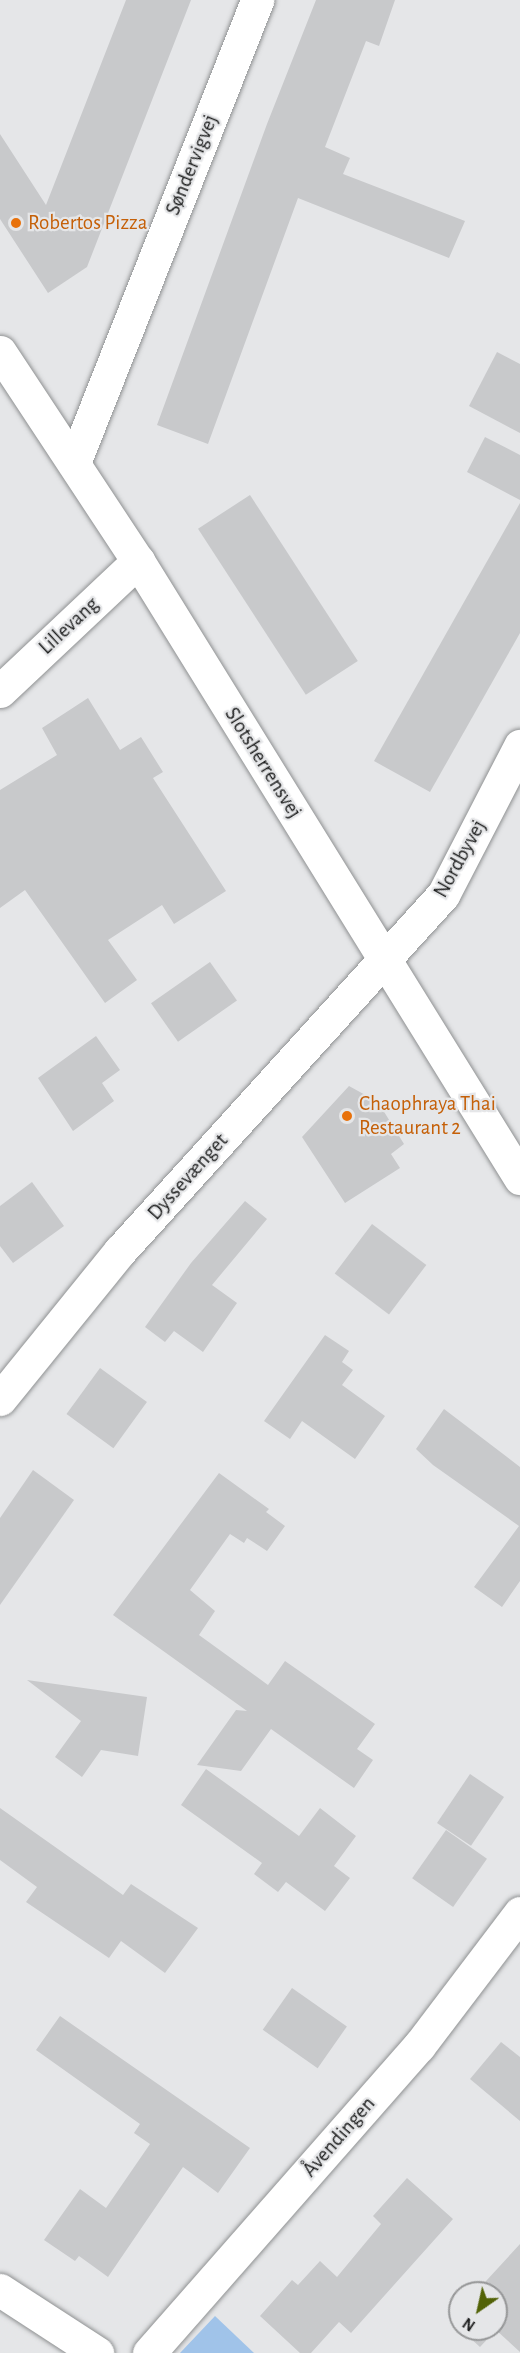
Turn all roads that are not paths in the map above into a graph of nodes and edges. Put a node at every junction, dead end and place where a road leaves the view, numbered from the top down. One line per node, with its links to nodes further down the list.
1 (257, 0): 3 (street, Søndervigvej)
2 (0, 352): 3 (street, Slotsherrensvej)
3 (74, 463): 4 (street, Slotsherrensvej)
4 (138, 561): 5 (street, Lillevang); 7 (street, Slotsherrensvej)
5 (0, 691)
6 (520, 746): 7 (street, Nordbyvej)
7 (385, 961): 8 (street, Slotsherrensvej); 9 (street, Dyssevænget)
8 (520, 1178)
9 (0, 1399)
10 (520, 1913): 13 (street, Åvendingen)
11 (0, 2289): 12 (street)
12 (97, 2353)
13 (149, 2353)

